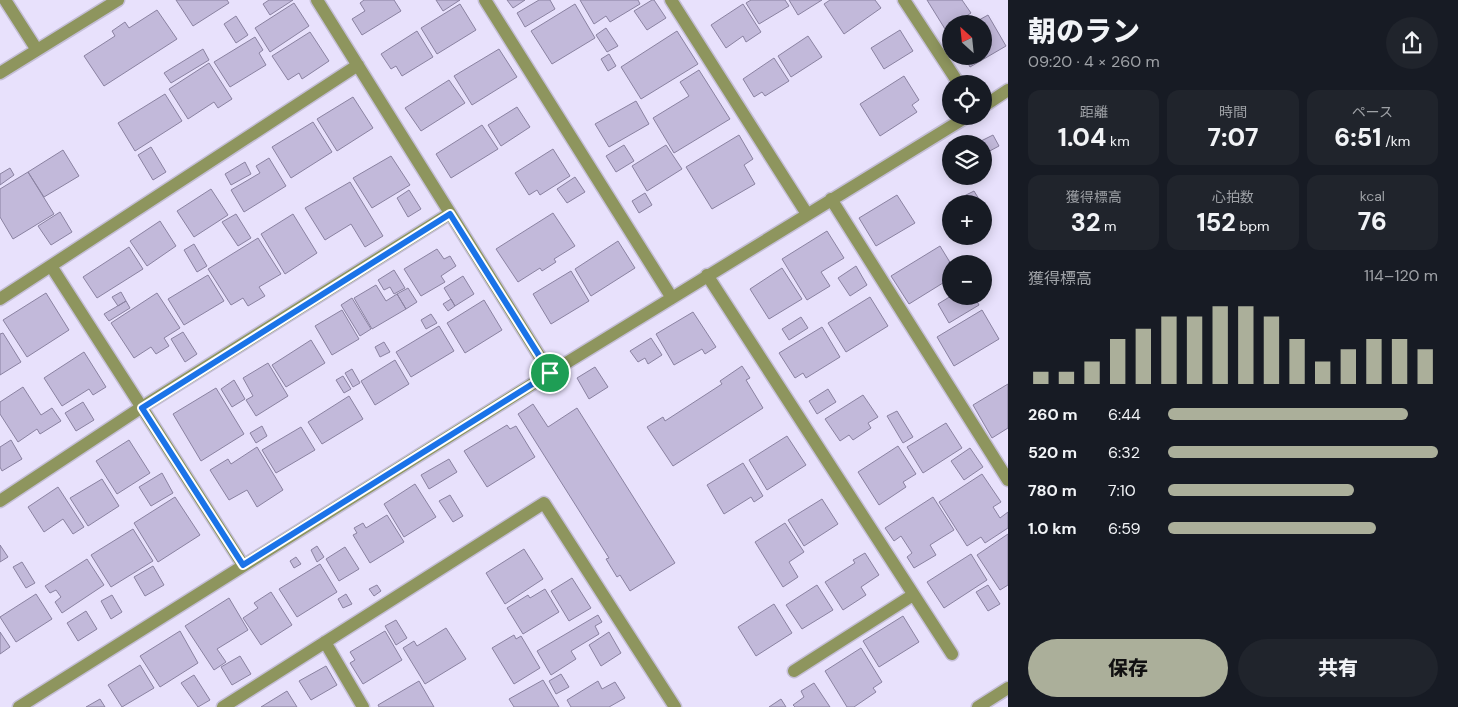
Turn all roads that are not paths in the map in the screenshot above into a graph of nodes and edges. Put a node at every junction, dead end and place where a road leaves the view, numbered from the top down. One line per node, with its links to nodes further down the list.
1 (5, 0): 7 (street)
2 (118, 0): 7 (street)
3 (485, 0): 20 (street)
4 (671, 0): 16 (street)
5 (904, 0): 10 (street)
6 (321, 1): 8 (street)
7 (36, 50): 9 (street)
8 (358, 65): 15 (street); 17 (street)
9 (0, 73)
10 (953, 75)
11 (1008, 90): 12 (street)
12 (992, 101)
13 (953, 125): 14 (street)
14 (831, 199): 16 (street); 23 (street)
15 (450, 214): 21 (street); 22 (street)
16 (808, 214): 18 (street)
17 (52, 266): 19 (street); 22 (street)
18 (707, 275): 20 (street); 26 (street)
19 (0, 298)
20 (672, 298): 21 (street)
21 (550, 373): 25 (street)
22 (142, 408): 24 (street); 25 (street)
23 (1008, 480)
24 (0, 500)
25 (243, 565): 31 (street)
26 (913, 595): 28 (street); 29 (street)
27 (325, 642): 32 (street); 33 (street); 34 (street)
28 (952, 654)
29 (794, 671)
30 (1008, 688): 35 (street)
31 (19, 707)
32 (223, 707)
33 (363, 707)
34 (675, 707)
35 (978, 707)

